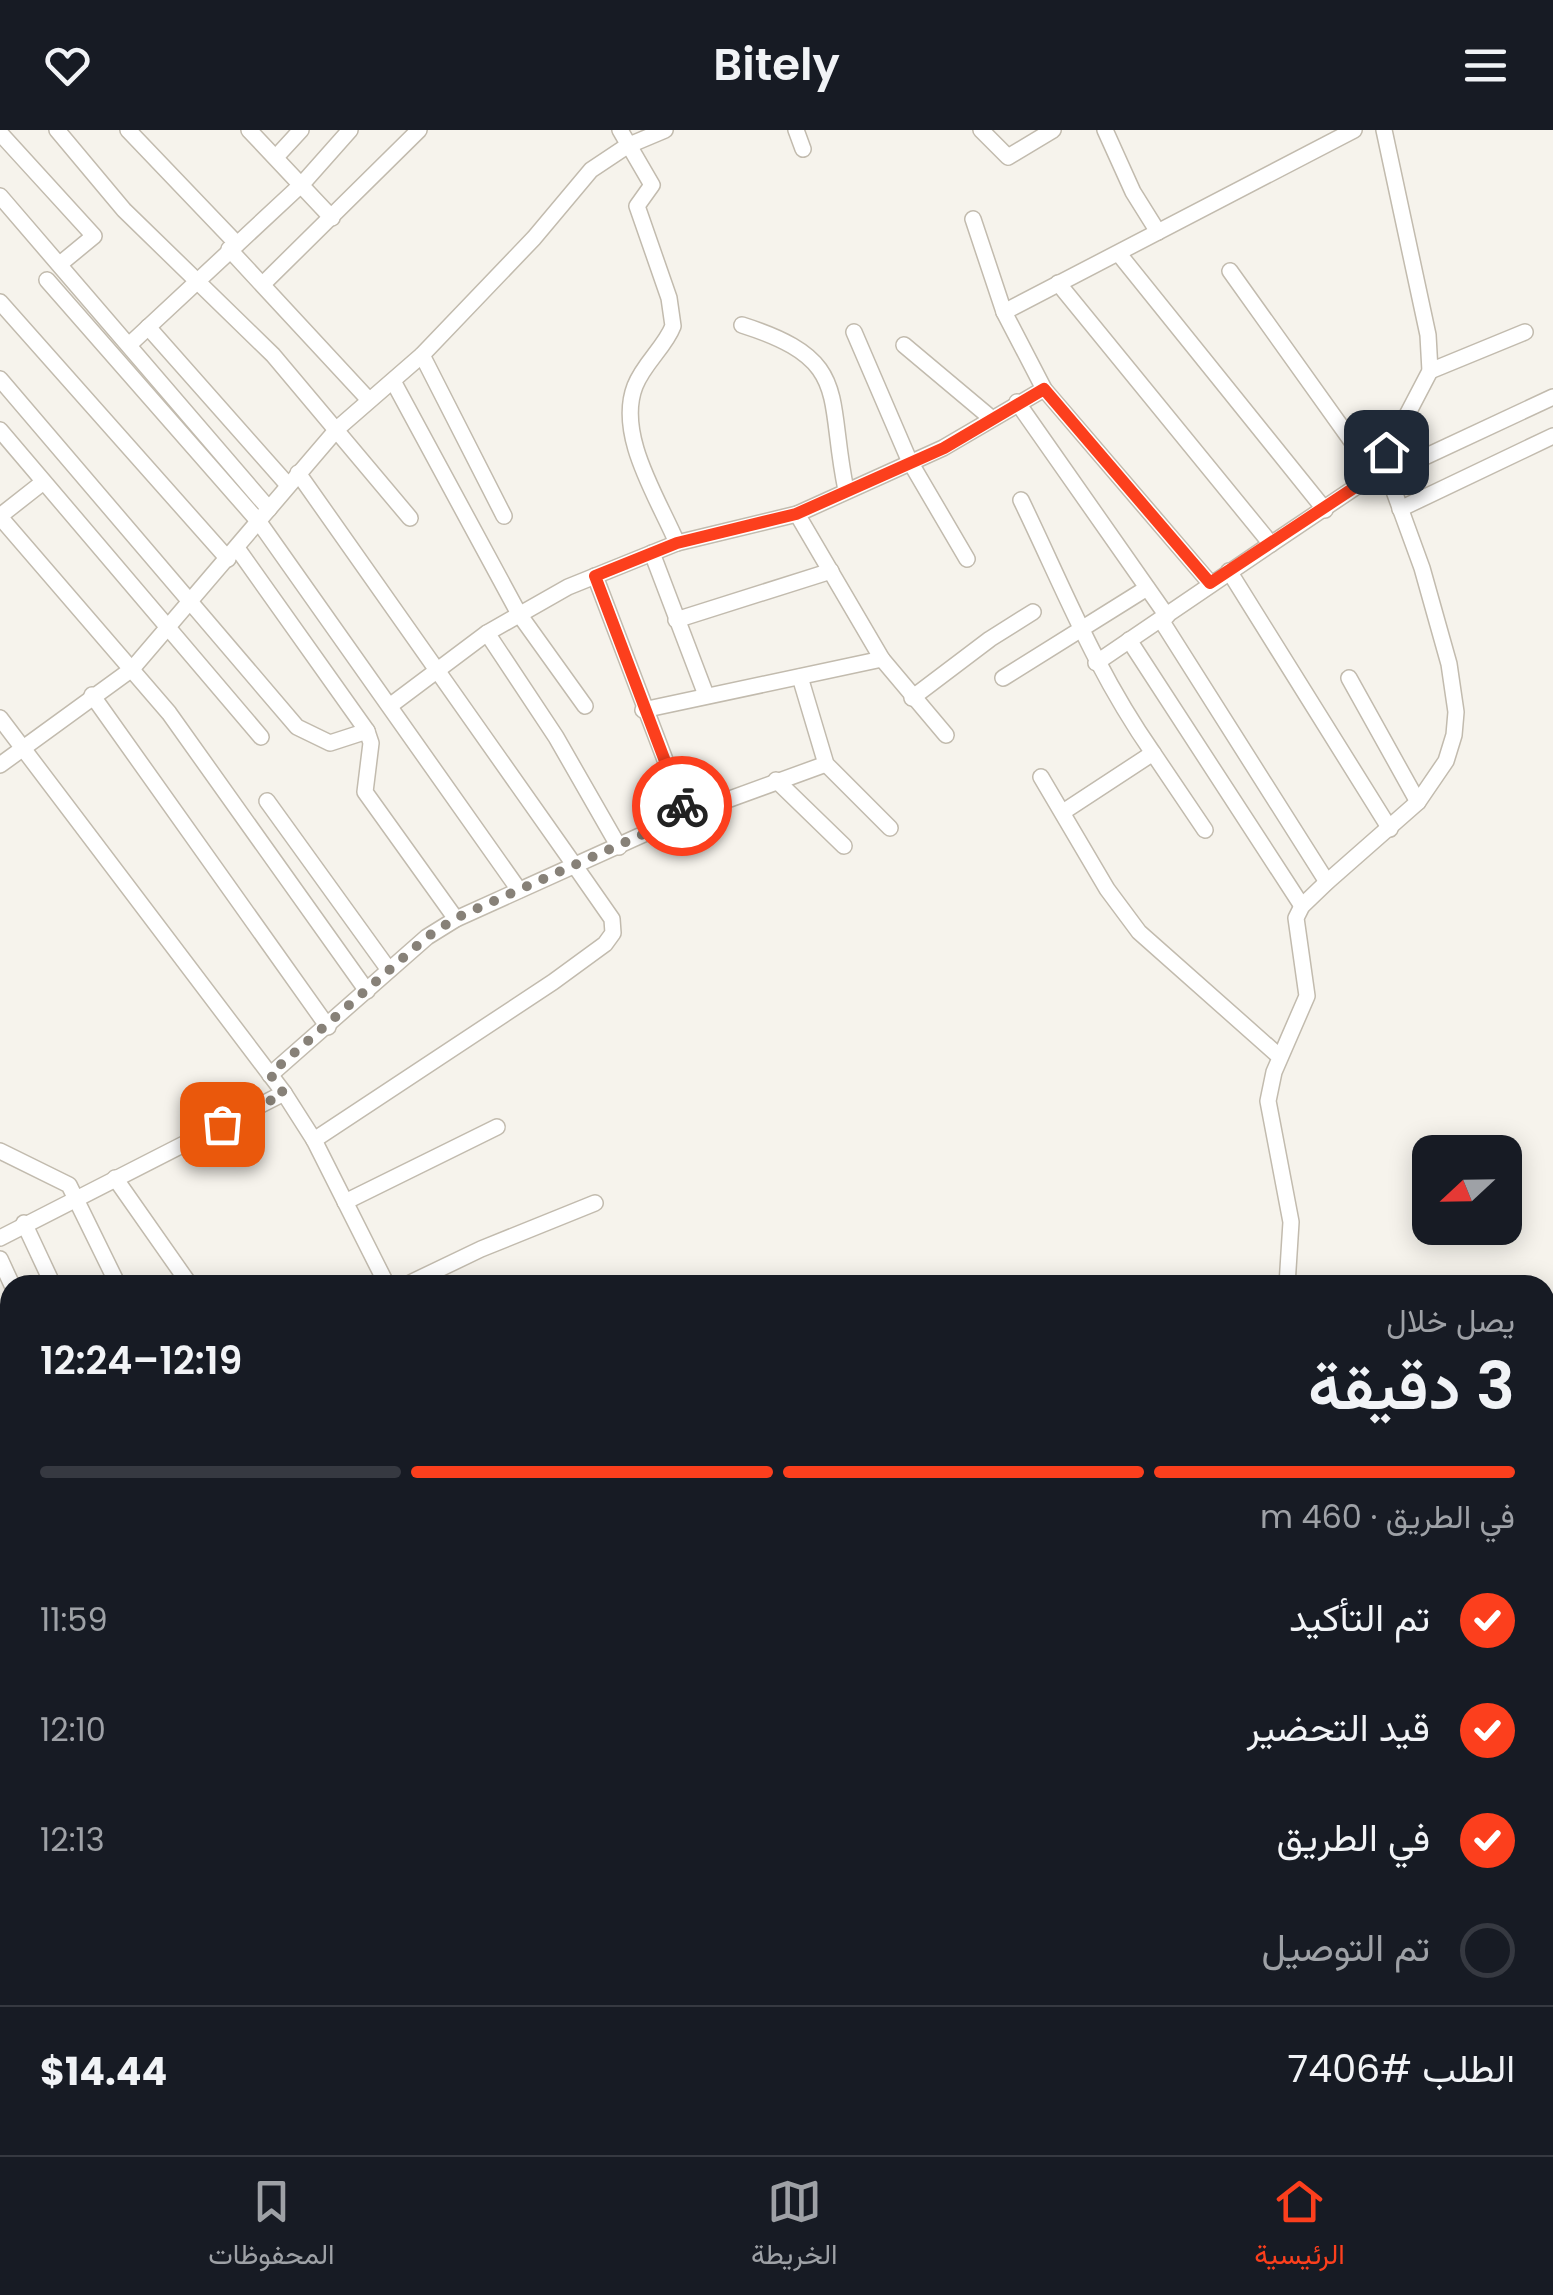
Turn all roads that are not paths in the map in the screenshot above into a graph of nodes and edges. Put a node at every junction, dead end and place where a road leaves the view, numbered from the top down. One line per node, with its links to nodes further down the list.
1 (57, 130): 28 (street)
2 (128, 130): 24 (street)
3 (249, 130): 18 (street)
4 (302, 130): 18 (street)
5 (350, 130): 19 (street)
6 (419, 130): 21 (street)
7 (620, 130): 16 (street)
8 (665, 130): 16 (street)
9 (796, 130): 17 (street)
10 (980, 130): 11 (street)
11 (1052, 130)
12 (1105, 130): 23 (street)
13 (1354, 130): 23 (street)
14 (1384, 130): 41 (street)
15 (0, 133): 26 (street)
16 (627, 146): 40 (street); 65 (street)
17 (803, 149)
18 (277, 156): 19 (street)
19 (302, 183): 21 (street); 24 (street)
20 (0, 196): 26 (street)
21 (332, 218): 31 (street)
22 (973, 220): 33 (street)
23 (1158, 232): 25 (street)
24 (233, 246): 28 (street); 31 (street)
25 (1119, 254): 30 (street); 59 (street)
26 (60, 264): 38 (street)
27 (1230, 271): 53 (street)
28 (198, 278): 35 (street); 49 (street)
29 (48, 280): 62 (street)
30 (1058, 283): 33 (street); 66 (street)
31 (263, 284): 46 (street)
32 (0, 302): 67 (street)
33 (1004, 312): 44 (street)
34 (742, 325): 56 (street)
35 (148, 327): 38 (street); 54 (street)
36 (854, 332): 52 (street)
37 (1525, 332): 41 (street)
38 (129, 345): 62 (street)
39 (904, 345): 48 (street)
40 (422, 355): 43 (street); 63 (street)
41 (1430, 371): 53 (street)
42 (0, 379): 75 (street)
43 (393, 381): 46 (street); 77 (street)
44 (1044, 389): 47 (street); 73 (street)
45 (1552, 397): 53 (street)
46 (369, 400): 49 (street)
47 (1017, 402): 48 (street); 74 (street)
48 (991, 418): 52 (street)
49 (338, 428): 54 (street); 64 (street)
50 (0, 430): 55 (street)
51 (1553, 436): 58 (street)
52 (909, 460): 56 (street); 69 (street)
53 (1382, 472): 58 (street); 59 (street)
54 (293, 478): 62 (street); 87 (street)
55 (42, 484): 61 (street); 80 (street)
56 (846, 490): 60 (street)
57 (1021, 500): 81 (street)
58 (1400, 508): 108 (street)
59 (1325, 510): 66 (street)
60 (796, 514): 65 (street); 70 (street)
61 (0, 516): 86 (street)
62 (264, 516): 67 (street); 94 (street)
63 (504, 516)
64 (410, 518)
65 (677, 543): 68 (street)
66 (1270, 544): 71 (street)
67 (232, 553): 75 (street); 98 (street)
68 (652, 553): 72 (street); 79 (street)
69 (967, 560)
70 (832, 571): 79 (street); 84 (street)
71 (1229, 571): 73 (street); 112 (street)
72 (595, 576): 77 (street); 96 (street)
73 (1210, 583): 78 (street)
74 (1147, 588): 78 (street); 81 (street)
75 (192, 601): 80 (street); 98 (street)
76 (1033, 612): 93 (street)
77 (519, 614): 82 (street); 95 (street)
78 (1164, 618): 83 (street); 117 (street)
79 (676, 620): 91 (street)
80 (167, 628): 86 (street); 100 (street)
81 (1077, 628): 85 (street); 89 (street)
82 (487, 633): 87 (street); 115 (street)
83 (1129, 640): 85 (street); 119 (street)
84 (882, 658): 88 (street); 93 (street)
85 (1096, 663): 102 (street)
86 (132, 668): 92 (street); 122 (street)
87 (438, 668): 94 (street); 116 (street)
88 (800, 677): 91 (street); 103 (street)
89 (1004, 678)
90 (1349, 678): 108 (street)
91 (706, 695): 96 (street)
92 (92, 696): 101 (street); 123 (street)
93 (912, 698): 99 (street)
94 (390, 705): 118 (street)
95 (585, 706)
96 (643, 710): 110 (street)
97 (0, 718): 101 (street)
98 (367, 730): 120 (street)
99 (946, 735)
100 (261, 737)
101 (22, 746): 104 (street); 125 (street)
102 (1153, 753): 109 (street); 113 (street)
103 (826, 764): 106 (street); 111 (street)
104 (0, 765)
105 (1041, 777): 109 (street)
106 (776, 780): 110 (street); 114 (street)
107 (268, 801): 121 (street)
108 (1418, 802): 112 (street)
109 (1063, 812): 124 (street)
110 (686, 815): 115 (street)
111 (890, 828)
112 (1390, 829): 117 (street)
113 (1205, 830)
114 (844, 846)
115 (618, 847): 116 (street)
116 (576, 866): 118 (street); 128 (street)
117 (1327, 882): 119 (street)
118 (519, 890): 120 (street)
119 (1302, 906): 124 (street)
120 (456, 918): 121 (street)
121 (389, 970): 122 (street)
122 (367, 991): 123 (street)
123 (328, 1027): 125 (street)
124 (1280, 1056): 141 (street)
125 (270, 1074): 126 (street)
126 (284, 1094): 128 (street); 130 (street)
127 (498, 1127): 132 (street)
128 (314, 1140): 132 (street)
129 (0, 1151): 131 (street)
130 (115, 1178): 131 (street); 138 (street)
131 (76, 1198): 134 (street); 137 (street)
132 (346, 1202): 139 (street)
133 (594, 1203): 140 (street)
134 (24, 1224): 135 (street); 136 (street)
135 (0, 1238)
136 (47, 1275)
137 (113, 1275)
138 (183, 1275)
139 (382, 1275)
140 (427, 1275)
141 (1288, 1275)

